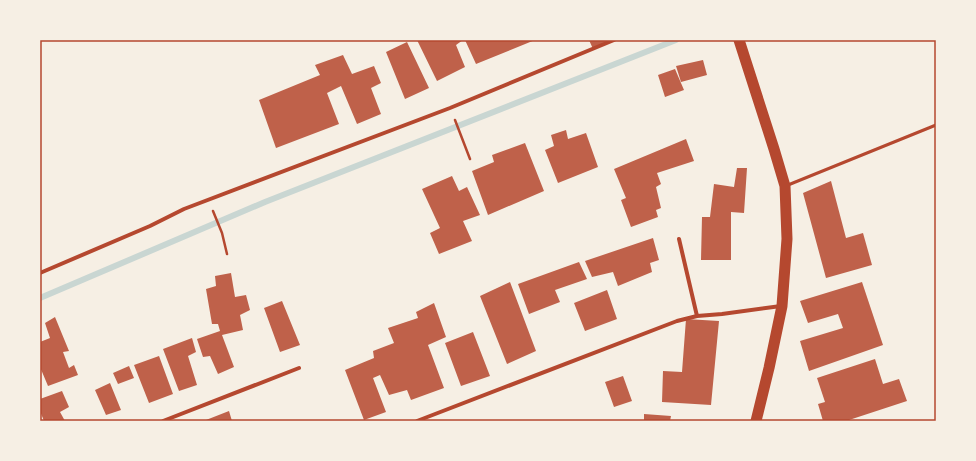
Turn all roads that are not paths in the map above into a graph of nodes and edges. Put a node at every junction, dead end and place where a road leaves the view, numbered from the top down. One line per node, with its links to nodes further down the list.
1 (614, 40): 6 (street)
2 (739, 40): 4 (highway)
3 (936, 125): 4 (lane)
4 (785, 186): 7 (highway)
5 (679, 239): 8 (street)
6 (40, 273)
7 (782, 306): 8 (street); 12 (highway)
8 (697, 316): 11 (street)
9 (299, 368): 10 (street)
10 (163, 421)
11 (417, 421)
12 (756, 421)

